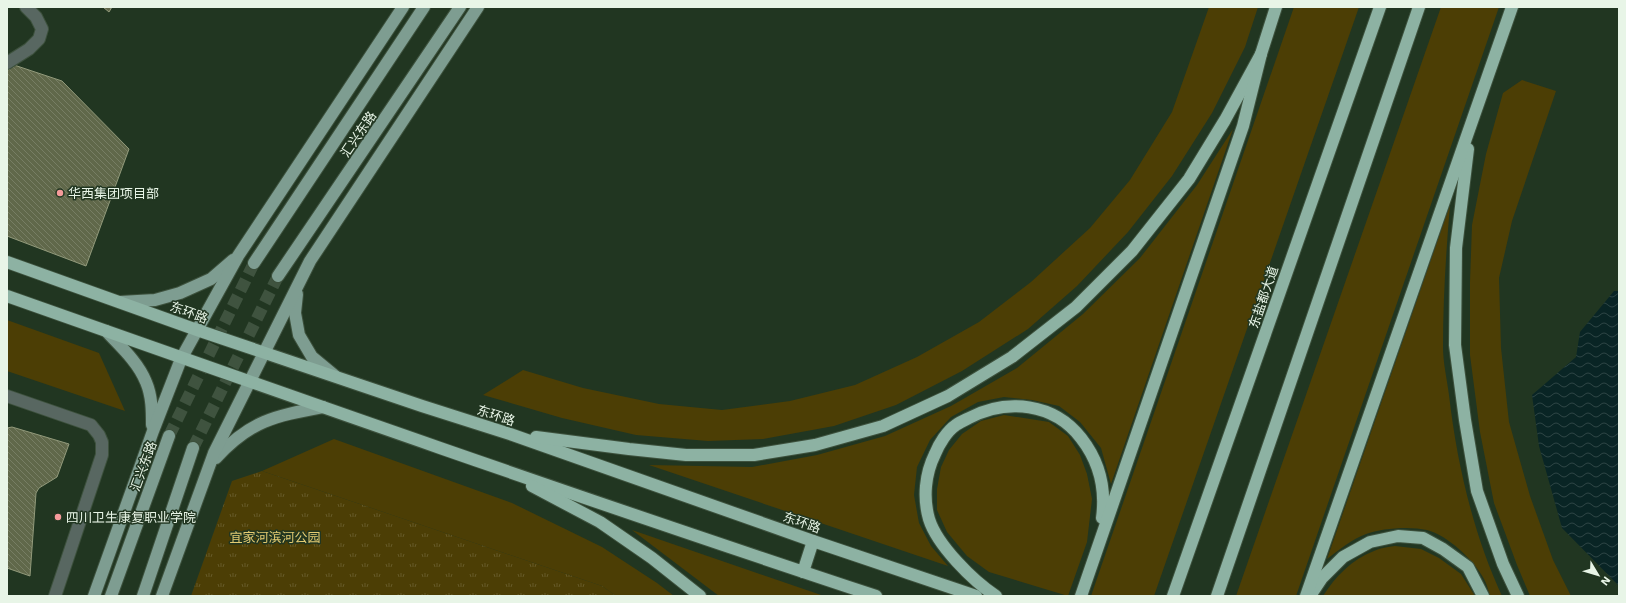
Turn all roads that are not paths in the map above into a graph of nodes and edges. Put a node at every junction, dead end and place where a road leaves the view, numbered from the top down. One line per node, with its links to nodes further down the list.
1 (26, 7): 11 (lane)
2 (403, 7): 13 (main road)
3 (424, 7): 15 (main road, 汇兴东路)
4 (460, 7): 16 (main road, 汇兴东路)
5 (478, 7): 17 (main road)
6 (1276, 7): 10 (highway)
7 (1380, 7): 47 (highway, 东盐都大道)
8 (1419, 7): 48 (highway)
9 (1512, 7): 12 (highway)
10 (1261, 54): 29 (highway); 34 (highway)
11 (7, 63)
12 (1471, 127): 49 (highway); 52 (highway)
13 (238, 256): 19 (main road); 20 (main road)
14 (7, 262): 19 (highway, 东环路)
15 (254, 263)
16 (278, 276)
17 (298, 286): 22 (main road); 24 (main road)
18 (7, 296): 21 (highway)
19 (120, 302): 20 (highway, 东环路)
20 (196, 330): 22 (highway, 东环路); 23 (main road)
21 (106, 331): 23 (highway); 28 (main road)
22 (265, 352): 24 (highway, 东环路); 25 (main road)
23 (181, 359): 25 (highway); 28 (main road)
24 (336, 377): 29 (highway, 东环路)
25 (249, 381): 27 (highway); 32 (main road)
26 (7, 396): 37 (lane)
27 (323, 407): 32 (main road); 33 (highway)
28 (153, 431): 38 (main road)
29 (510, 434): 35 (highway, 东环路)
30 (169, 436): 39 (main road, 汇兴东路)
31 (193, 448): 40 (main road)
32 (209, 465): 41 (main road)
33 (501, 469): 36 (highway); 42 (highway)
34 (1099, 540): 45 (highway); 46 (highway)
35 (814, 541): 36 (highway); 44 (highway, 东环路)
36 (804, 572): 43 (highway)
37 (55, 596)
38 (94, 596)
39 (111, 596)
40 (143, 596)
41 (162, 596)
42 (700, 596)
43 (876, 596)
44 (976, 596)
45 (996, 596)
46 (1081, 596)
47 (1173, 596)
48 (1217, 596)
49 (1306, 596)
50 (1310, 596): 51 (highway)
51 (1483, 596)
52 (1518, 596)

